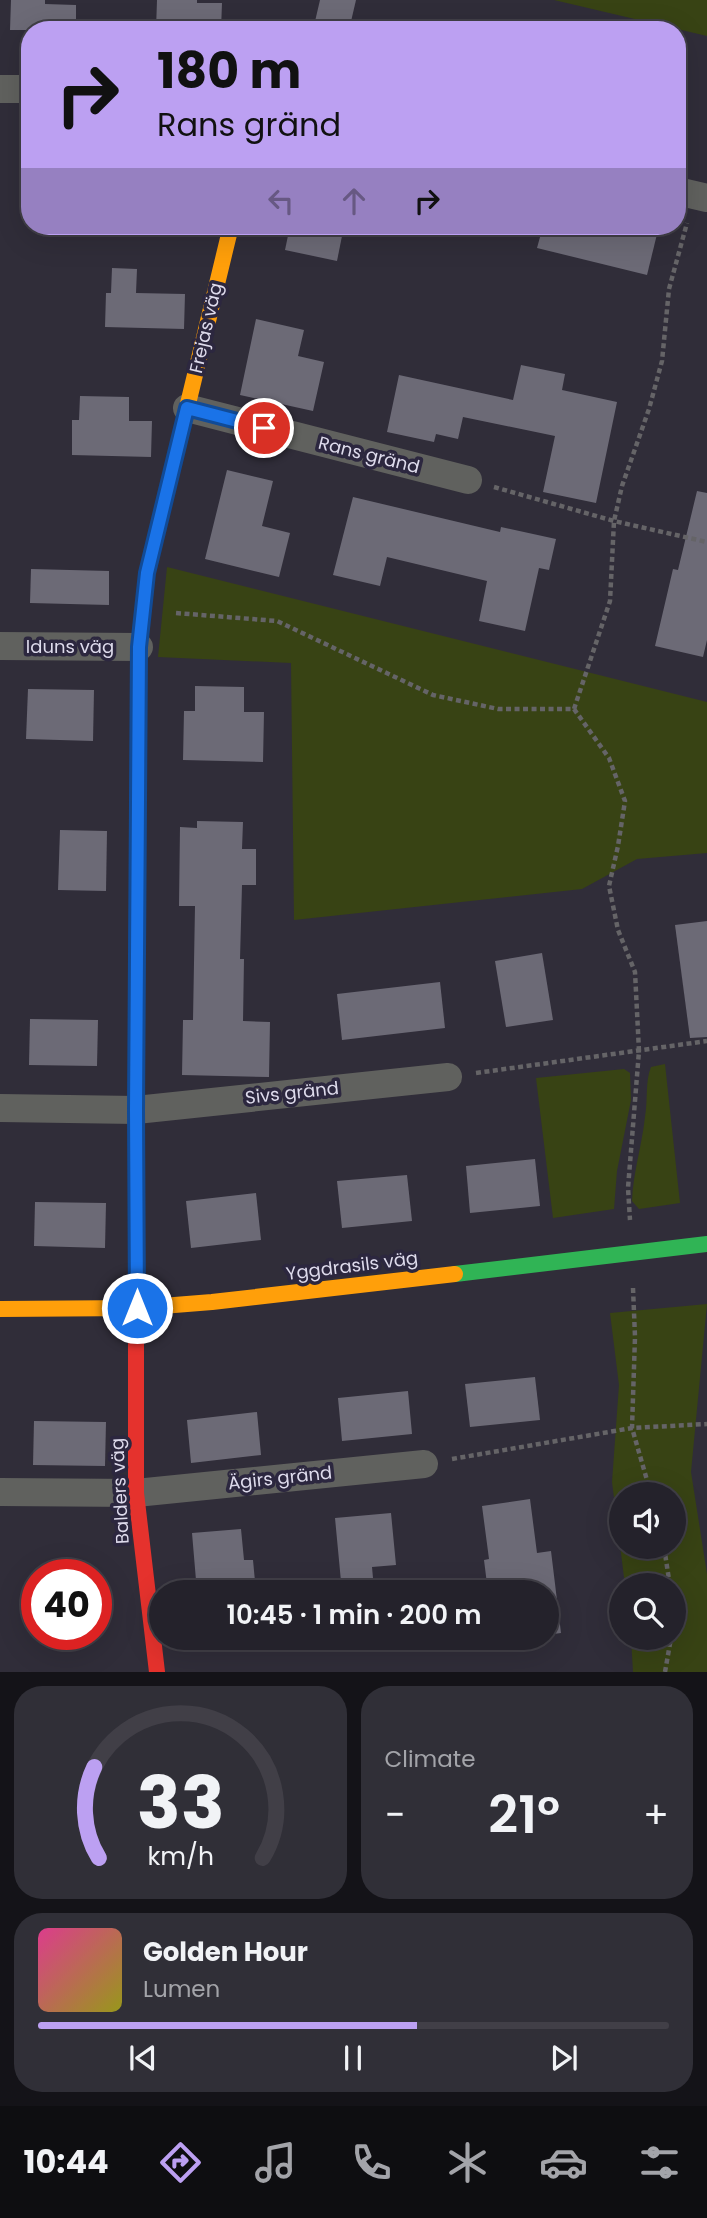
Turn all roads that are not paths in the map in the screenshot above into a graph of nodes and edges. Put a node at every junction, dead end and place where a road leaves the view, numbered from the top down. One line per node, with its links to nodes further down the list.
1 (0, 89): 2 (street)
2 (21, 89)
3 (229, 235): 4 (street, Frejas väg)
4 (187, 408): 5 (street, Rans gränd); 7 (street, Frejas väg)
5 (468, 480)
6 (0, 646): 7 (street, Iduns väg)
7 (139, 647): 10 (street, Frejas väg)
8 (448, 1077): 10 (street, Sivs gränd)
9 (0, 1108): 10 (street, Sivs gränd)
10 (136, 1110): 12 (street, Frejas väg)
11 (707, 1244): 12 (street, Yggdrasils väg)
12 (137, 1308): 13 (street, Yggdrasils väg); 16 (street, Balders väg)
13 (0, 1309)
14 (424, 1464): 16 (street, Ägirs gränd)
15 (0, 1492): 16 (street, Ägirs gränd)
16 (136, 1493): 17 (street, Balders väg)
17 (157, 1672)

